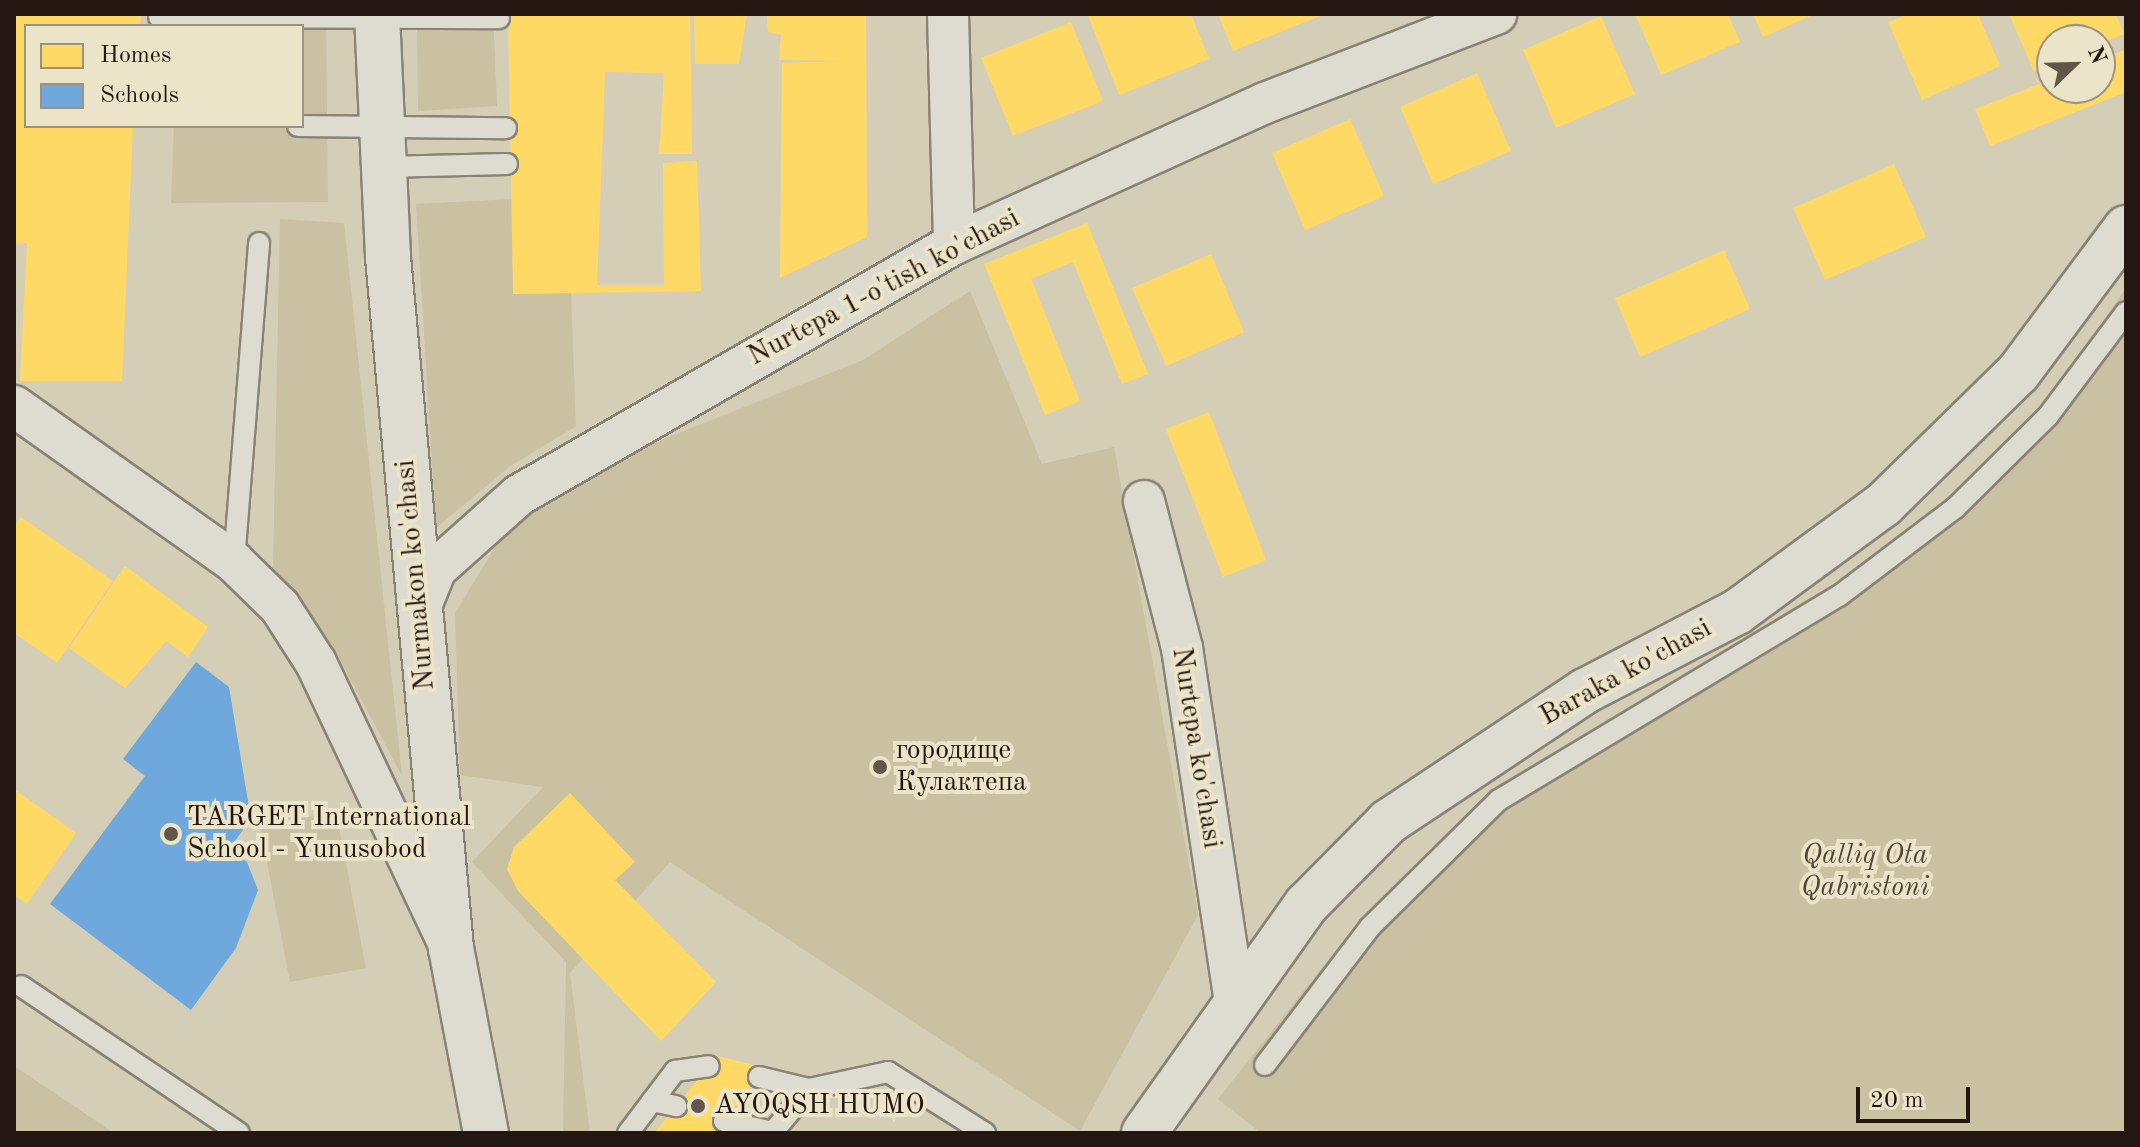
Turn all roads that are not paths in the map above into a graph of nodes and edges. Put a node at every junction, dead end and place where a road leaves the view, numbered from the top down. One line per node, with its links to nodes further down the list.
1 (948, 14): 12 (street)
2 (1496, 14): 12 (street, Nurtepa 1-o'tish ko'chasi)
3 (377, 15): 4 (lane); 5 (lane); 8 (main road, Nurmakon ko'chasi)
4 (159, 17)
5 (499, 18)
6 (304, 128): 8 (lane)
7 (506, 128): 8 (lane)
8 (382, 147): 9 (lane); 17 (main road, Nurmakon ko'chasi)
9 (507, 164)
10 (2126, 228): 20 (main road, Baraka ko'chasi)
11 (259, 243): 16 (lane)
12 (954, 244): 17 (street, Nurtepa 1-o'tish ko'chasi)
13 (2126, 312): 21 (lane)
14 (14, 406): 16 (street)
15 (1144, 501): 20 (street, Nurtepa ko'chasi)
16 (234, 562): 18 (street)
17 (419, 611): 18 (main road, Nurmakon ko'chasi)
18 (451, 948): 29 (main road, Nurmakon ko'chasi)
19 (21, 986): 28 (lane)
20 (1234, 998): 33 (main road, Baraka ko'chasi)
21 (1265, 1065)
22 (709, 1066): 25 (lane)
23 (759, 1077): 24 (lane)
24 (809, 1089): 31 (lane); 32 (lane)
25 (652, 1101): 26 (lane); 30 (lane)
26 (676, 1106)
27 (724, 1121): 31 (lane)
28 (239, 1133)
29 (486, 1133)
30 (628, 1133)
31 (772, 1133)
32 (985, 1133)
33 (1144, 1133)

